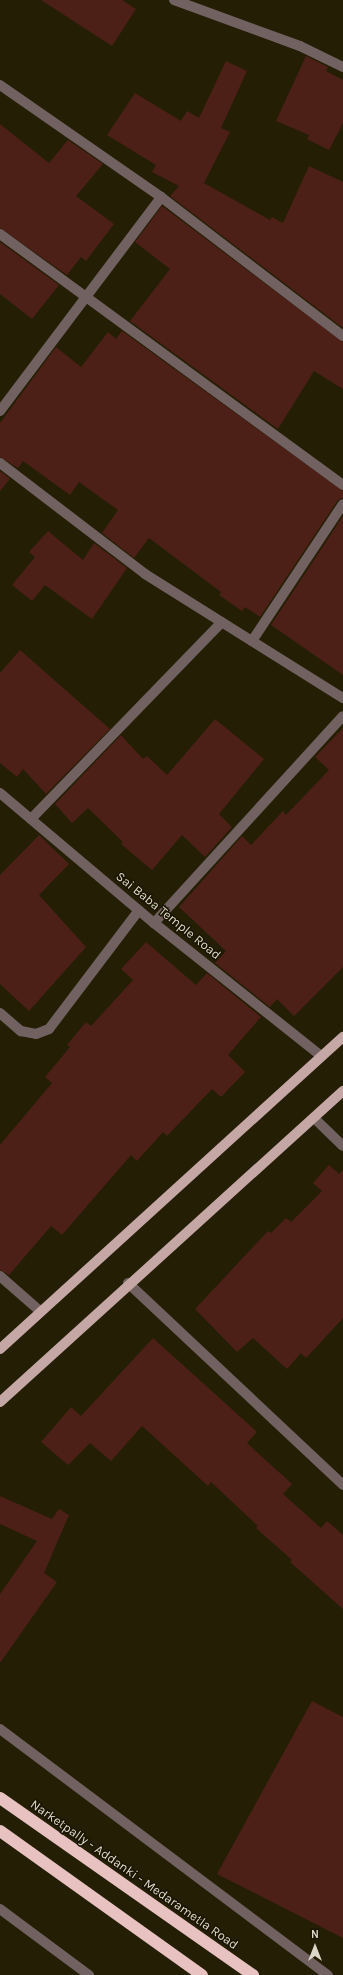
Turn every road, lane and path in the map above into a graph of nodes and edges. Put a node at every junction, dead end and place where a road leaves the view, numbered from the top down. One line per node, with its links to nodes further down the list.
1 (174, 0): 2 (street)
2 (343, 67)
3 (0, 85): 4 (street)
4 (161, 197): 6 (street); 7 (street)
5 (0, 234): 6 (street)
6 (86, 296): 8 (street); 10 (street)
7 (343, 336)
8 (0, 411)
9 (0, 463): 12 (street)
10 (343, 485)
11 (343, 504): 13 (street)
12 (222, 622): 13 (street); 17 (street)
13 (252, 641): 14 (street)
14 (343, 698)
15 (343, 716): 19 (street)
16 (0, 793): 17 (street, Sai Baba Temple Road)
17 (31, 819): 18 (street, Sai Baba Temple Road)
18 (139, 910): 19 (street, Sai Baba Temple Road); 20 (street)
19 (154, 923): 22 (street, Sai Baba Temple Road)
20 (0, 1013)
21 (343, 1037): 22 (main road)
22 (321, 1056): 28 (main road)
23 (343, 1091): 24 (main road)
24 (314, 1118): 25 (street); 27 (main road)
25 (343, 1146)
26 (0, 1276): 28 (street)
27 (128, 1283): 30 (main road); 31 (street)
28 (40, 1311): 29 (main road)
29 (0, 1349)
30 (0, 1402)
31 (343, 1485)
32 (0, 1729): 39 (street)
33 (0, 1798): 38 (highway, Narketpally - Addanki - Medarametla Road)
34 (0, 1832): 37 (highway)
35 (0, 1909): 36 (street)
36 (89, 1975)
37 (202, 1975)
38 (253, 1975)
39 (328, 1975)

